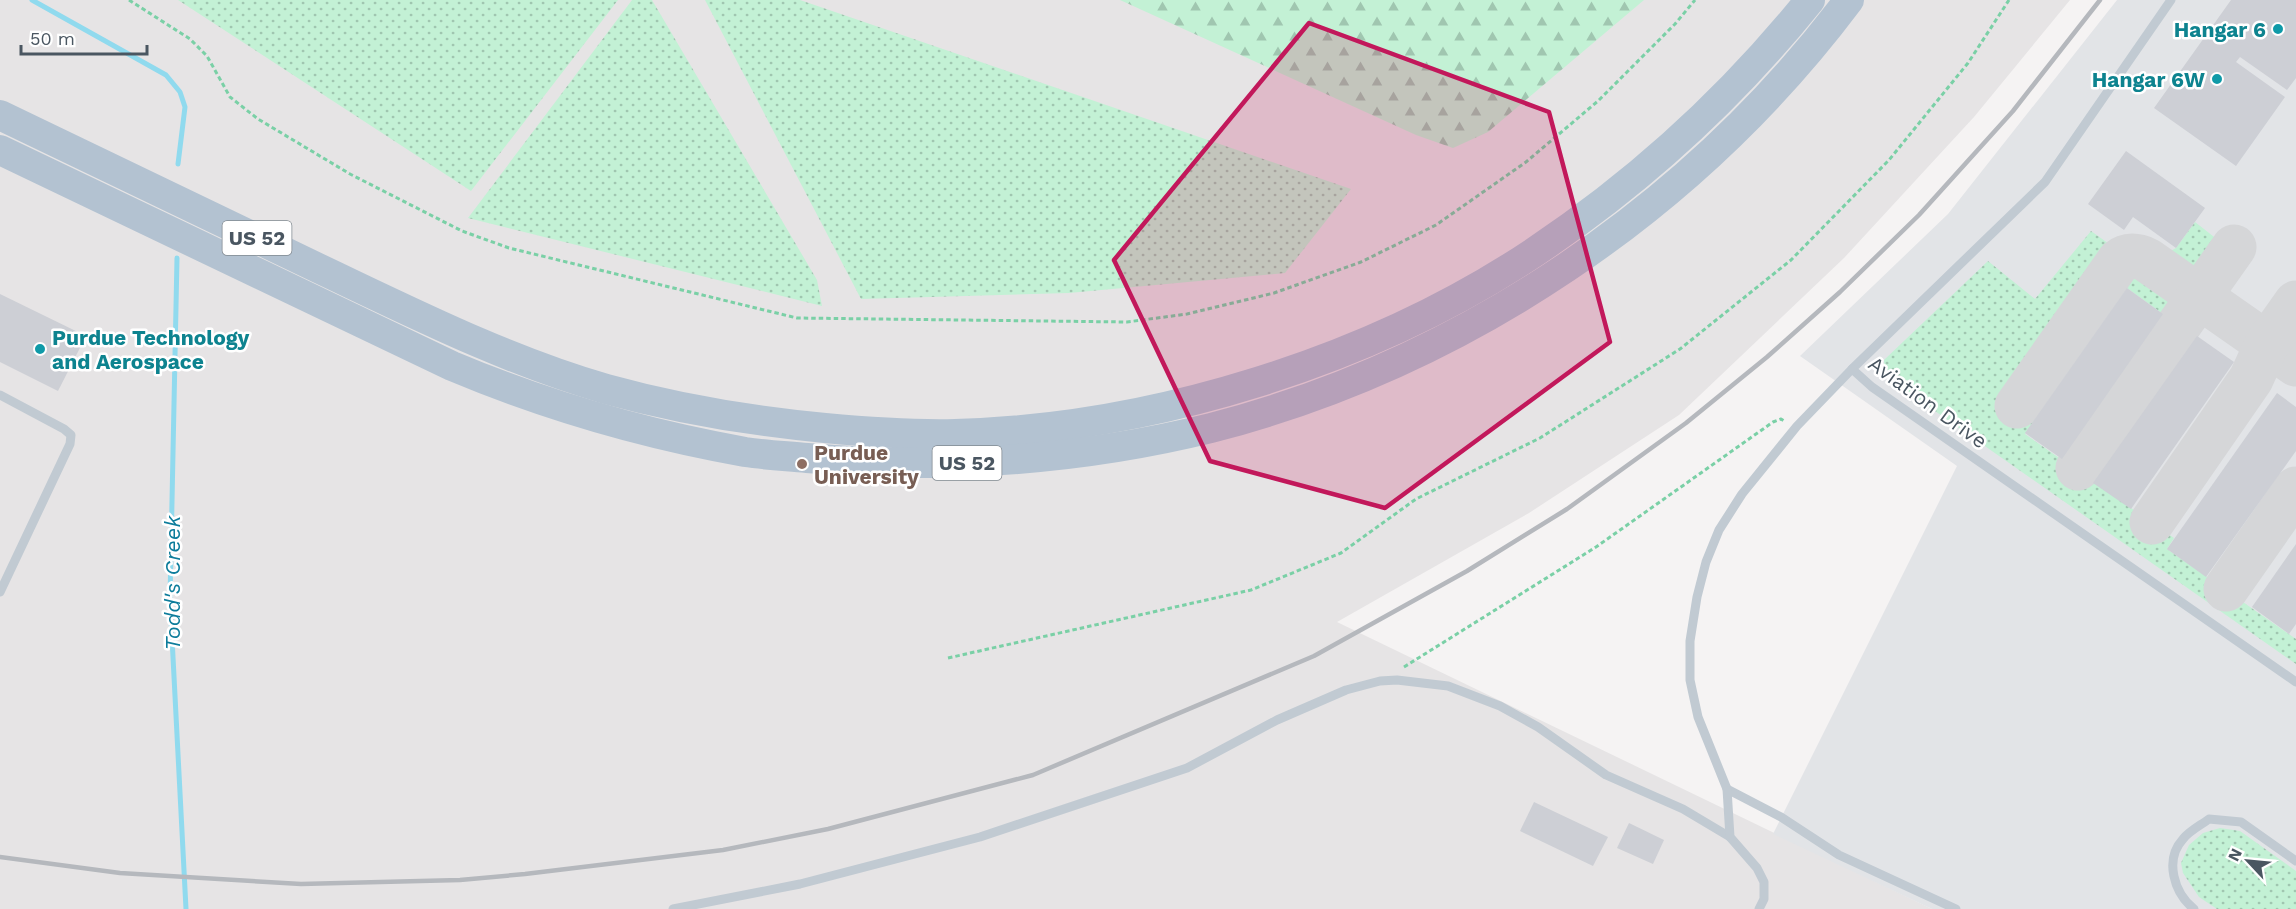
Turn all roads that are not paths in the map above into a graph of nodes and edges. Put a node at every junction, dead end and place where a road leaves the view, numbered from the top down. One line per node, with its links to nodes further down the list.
1 (1810, 0): 4 (main road, US 52)
2 (1849, 0): 5 (main road, US 52)
3 (2171, 0): 6 (lane, Aviation Drive)
4 (0, 115)
5 (0, 150)
6 (1852, 369): 9 (lane, Aviation Drive); 10 (lane)
7 (0, 396): 8 (lane)
8 (0, 592)
9 (2296, 682)
10 (1726, 789): 11 (lane); 15 (lane)
11 (1730, 837): 13 (lane); 14 (lane)
12 (2296, 861): 16 (lane)
13 (673, 909)
14 (1759, 909)
15 (1956, 909)
16 (2194, 909)

